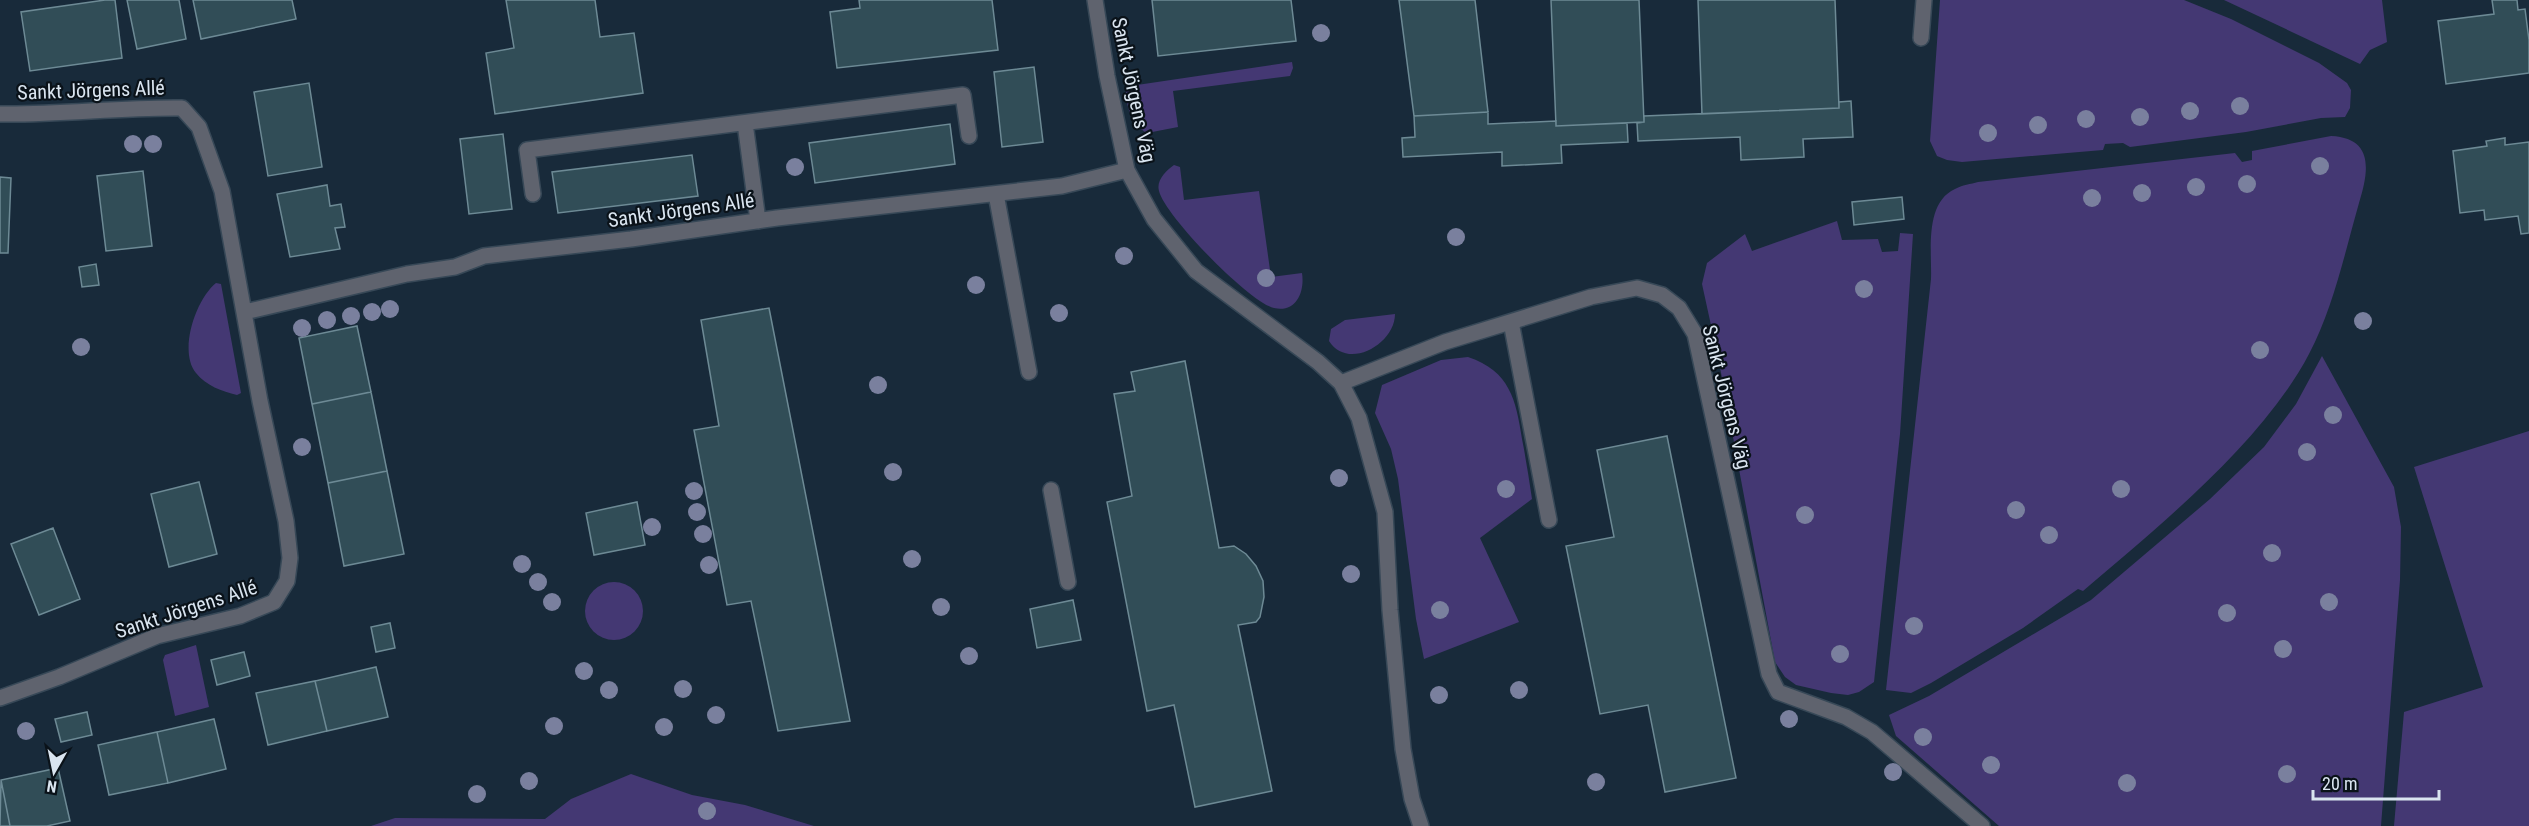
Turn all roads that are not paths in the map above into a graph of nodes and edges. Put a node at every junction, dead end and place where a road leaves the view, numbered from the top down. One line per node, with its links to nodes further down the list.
1 (1095, 0): 7 (street, Sankt Jörgens Väg)
2 (1924, 0): 3 (street)
3 (1921, 38)
4 (0, 114): 11 (street, Sankt Jörgens Allé)
5 (745, 123): 6 (street); 8 (street); 10 (street)
6 (969, 136)
7 (1127, 170): 9 (street, Sankt Jörgens Allé); 14 (street, Sankt Jörgens Väg)
8 (532, 194)
9 (996, 194): 10 (street, Sankt Jörgens Allé); 13 (street)
10 (758, 221): 11 (street, Sankt Jörgens Allé)
11 (245, 312): 18 (street, Sankt Jörgens Allé)
12 (1511, 322): 14 (street, Sankt Jörgens Väg); 16 (street); 20 (street, Sankt Jörgens Väg)
13 (1029, 372)
14 (1341, 383): 19 (street, Sankt Jörgens Väg)
15 (1051, 490): 17 (street)
16 (1549, 520)
17 (1068, 582)
18 (0, 698)
19 (1421, 826)
20 (1982, 826)

